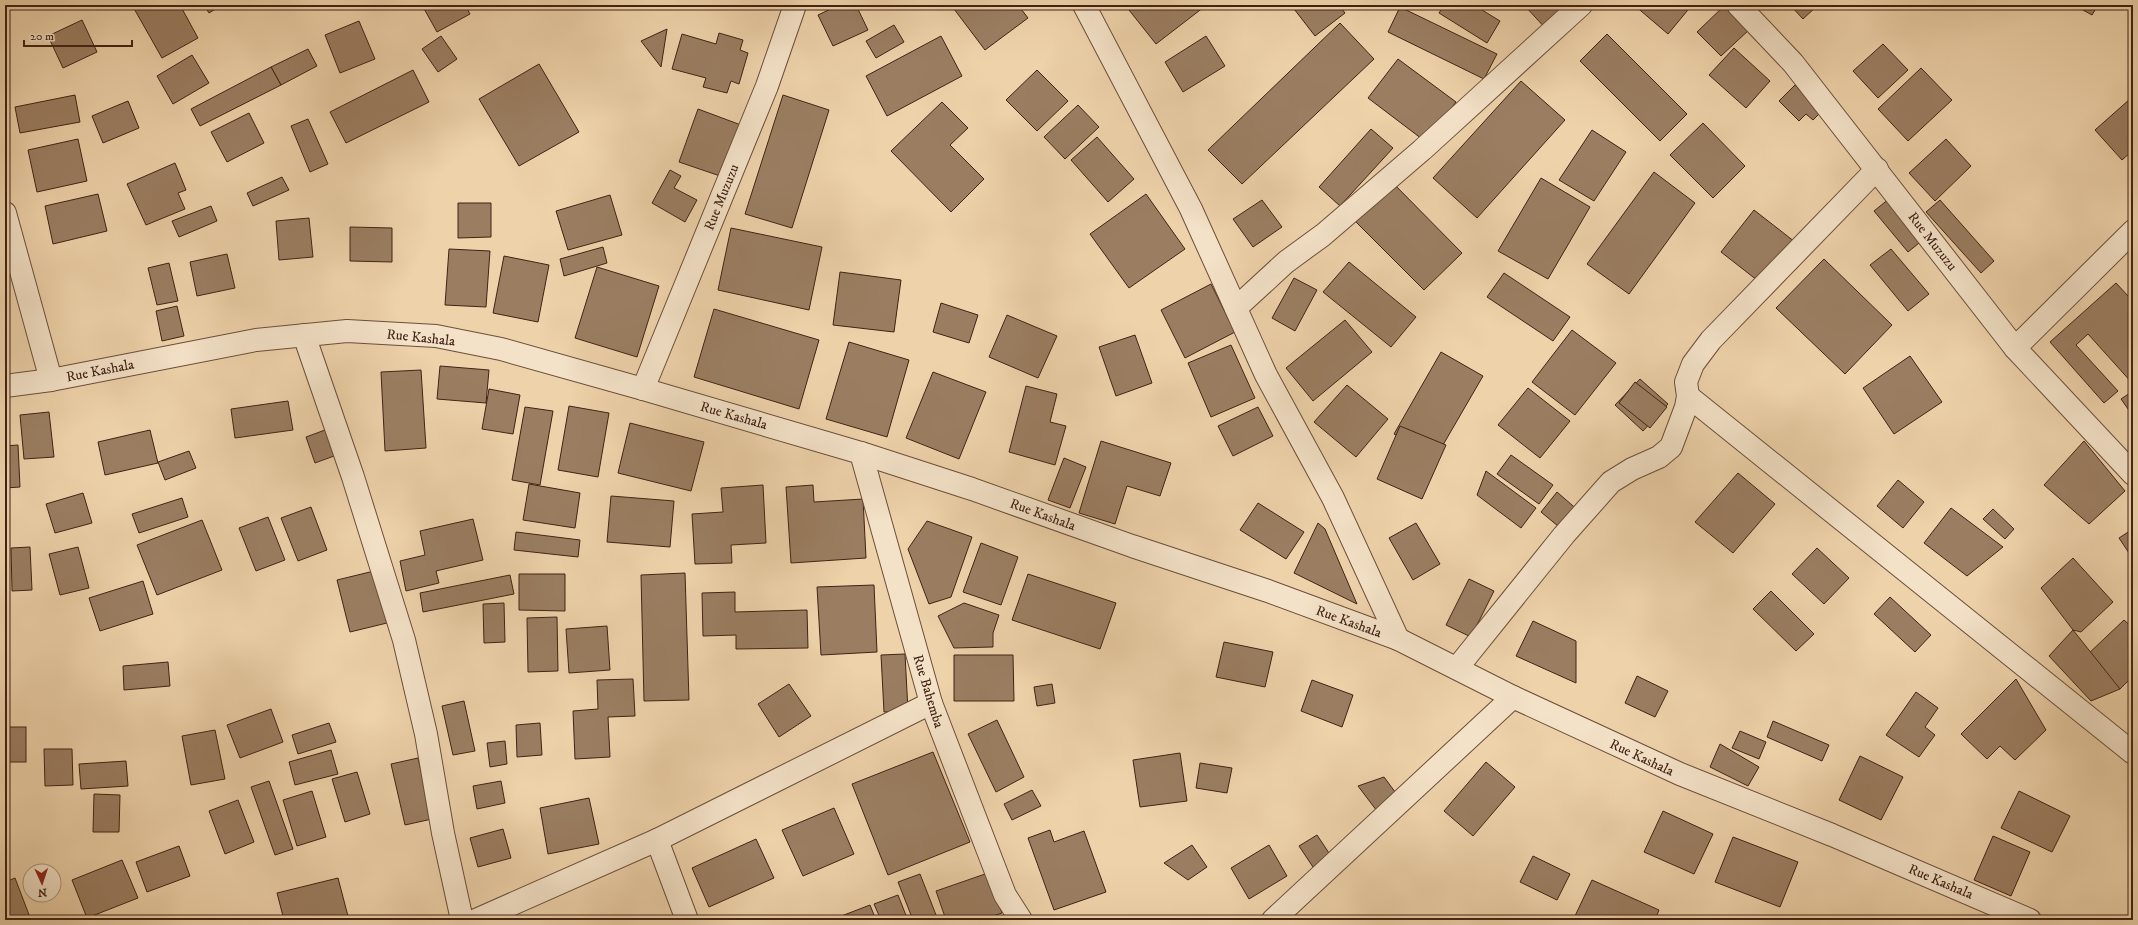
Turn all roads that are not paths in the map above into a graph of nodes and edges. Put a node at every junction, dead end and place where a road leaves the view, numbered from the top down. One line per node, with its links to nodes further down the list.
1 (795, 5): 13 (street, Rue Muzuzu)
2 (1084, 5): 8 (street)
3 (1582, 5): 8 (street)
4 (1738, 5): 5 (street, Rue Muzuzu)
5 (1877, 169): 10 (street, Rue Muzuzu); 14 (street)
6 (5, 213): 11 (street)
7 (2133, 231): 10 (street)
8 (1236, 308): 17 (street)
9 (304, 335): 11 (street, Rue Kashala); 13 (street, Rue Kashala); 23 (street)
10 (2015, 348): 16 (street, Rue Muzuzu)
11 (51, 380): 12 (street, Rue Kashala)
12 (5, 386)
13 (644, 388): 15 (street, Rue Kashala)
14 (1688, 396): 18 (street); 21 (street)
15 (861, 453): 17 (street, Rue Kashala); 20 (street, Rue Bahemba)
16 (2133, 474)
17 (1398, 639): 18 (street, Rue Kashala)
18 (1457, 668): 19 (street, Rue Kashala)
19 (1513, 697): 27 (street); 28 (street, Rue Kashala)
20 (931, 703): 22 (street); 26 (street, Rue Bahemba)
21 (2133, 754)
22 (656, 840): 24 (street); 25 (street)
23 (462, 920)
24 (476, 920)
25 (687, 920)
26 (1021, 920)
27 (1272, 920)
28 (2030, 920)

